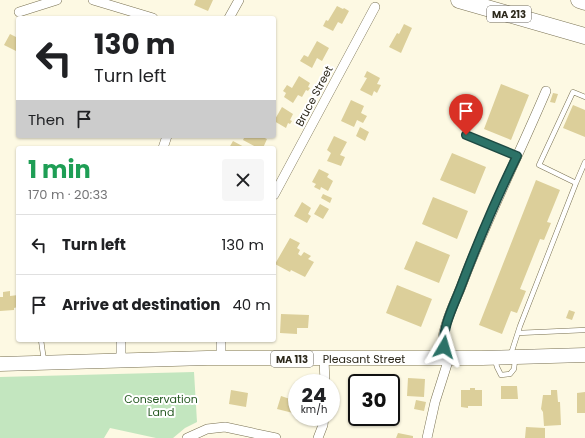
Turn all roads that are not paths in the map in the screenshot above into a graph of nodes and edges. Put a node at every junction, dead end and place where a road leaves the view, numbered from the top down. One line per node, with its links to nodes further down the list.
1 (57, 0): 8 (street)
2 (93, 0): 9 (street)
3 (240, 0): 10 (street)
4 (459, 0): 11 (highway, MA 213)
5 (579, 0): 6 (highway)
6 (585, 2)
7 (375, 7): 20 (street, Bruce Street)
8 (18, 12)
9 (146, 16)
10 (230, 16)
11 (559, 29): 12 (highway, MA 213); 13 (highway)
12 (585, 36)
13 (585, 41)
14 (546, 91): 17 (street)
15 (585, 97): 19 (lane)
16 (466, 135): 17 (lane)
17 (517, 156): 27 (street)
18 (585, 162): 19 (lane)
19 (576, 183): 22 (lane)
20 (276, 191)
21 (585, 330): 22 (lane)
22 (518, 333): 28 (lane)
23 (41, 342): 32 (lane)
24 (121, 342): 31 (street)
25 (221, 342): 29 (street)
26 (585, 355): 28 (main road, Pleasant Street / MA 113)
27 (449, 358): 28 (main road, Pleasant Street / MA 113); 30 (main road, Pleasant Street / MA 113); 39 (street)
28 (513, 358)
29 (221, 359): 30 (main road, Pleasant Street / MA 113); 31 (main road, Pleasant Street / MA 113)
30 (324, 359): 34 (street)
31 (121, 360): 32 (main road, Pleasant Street / MA 113)
32 (44, 363): 33 (main road, Pleasant Street / MA 113)
33 (0, 364)
34 (324, 374)
35 (322, 426): 38 (street)
36 (187, 438): 37 (street)
37 (276, 438)
38 (318, 438)
39 (427, 438)

